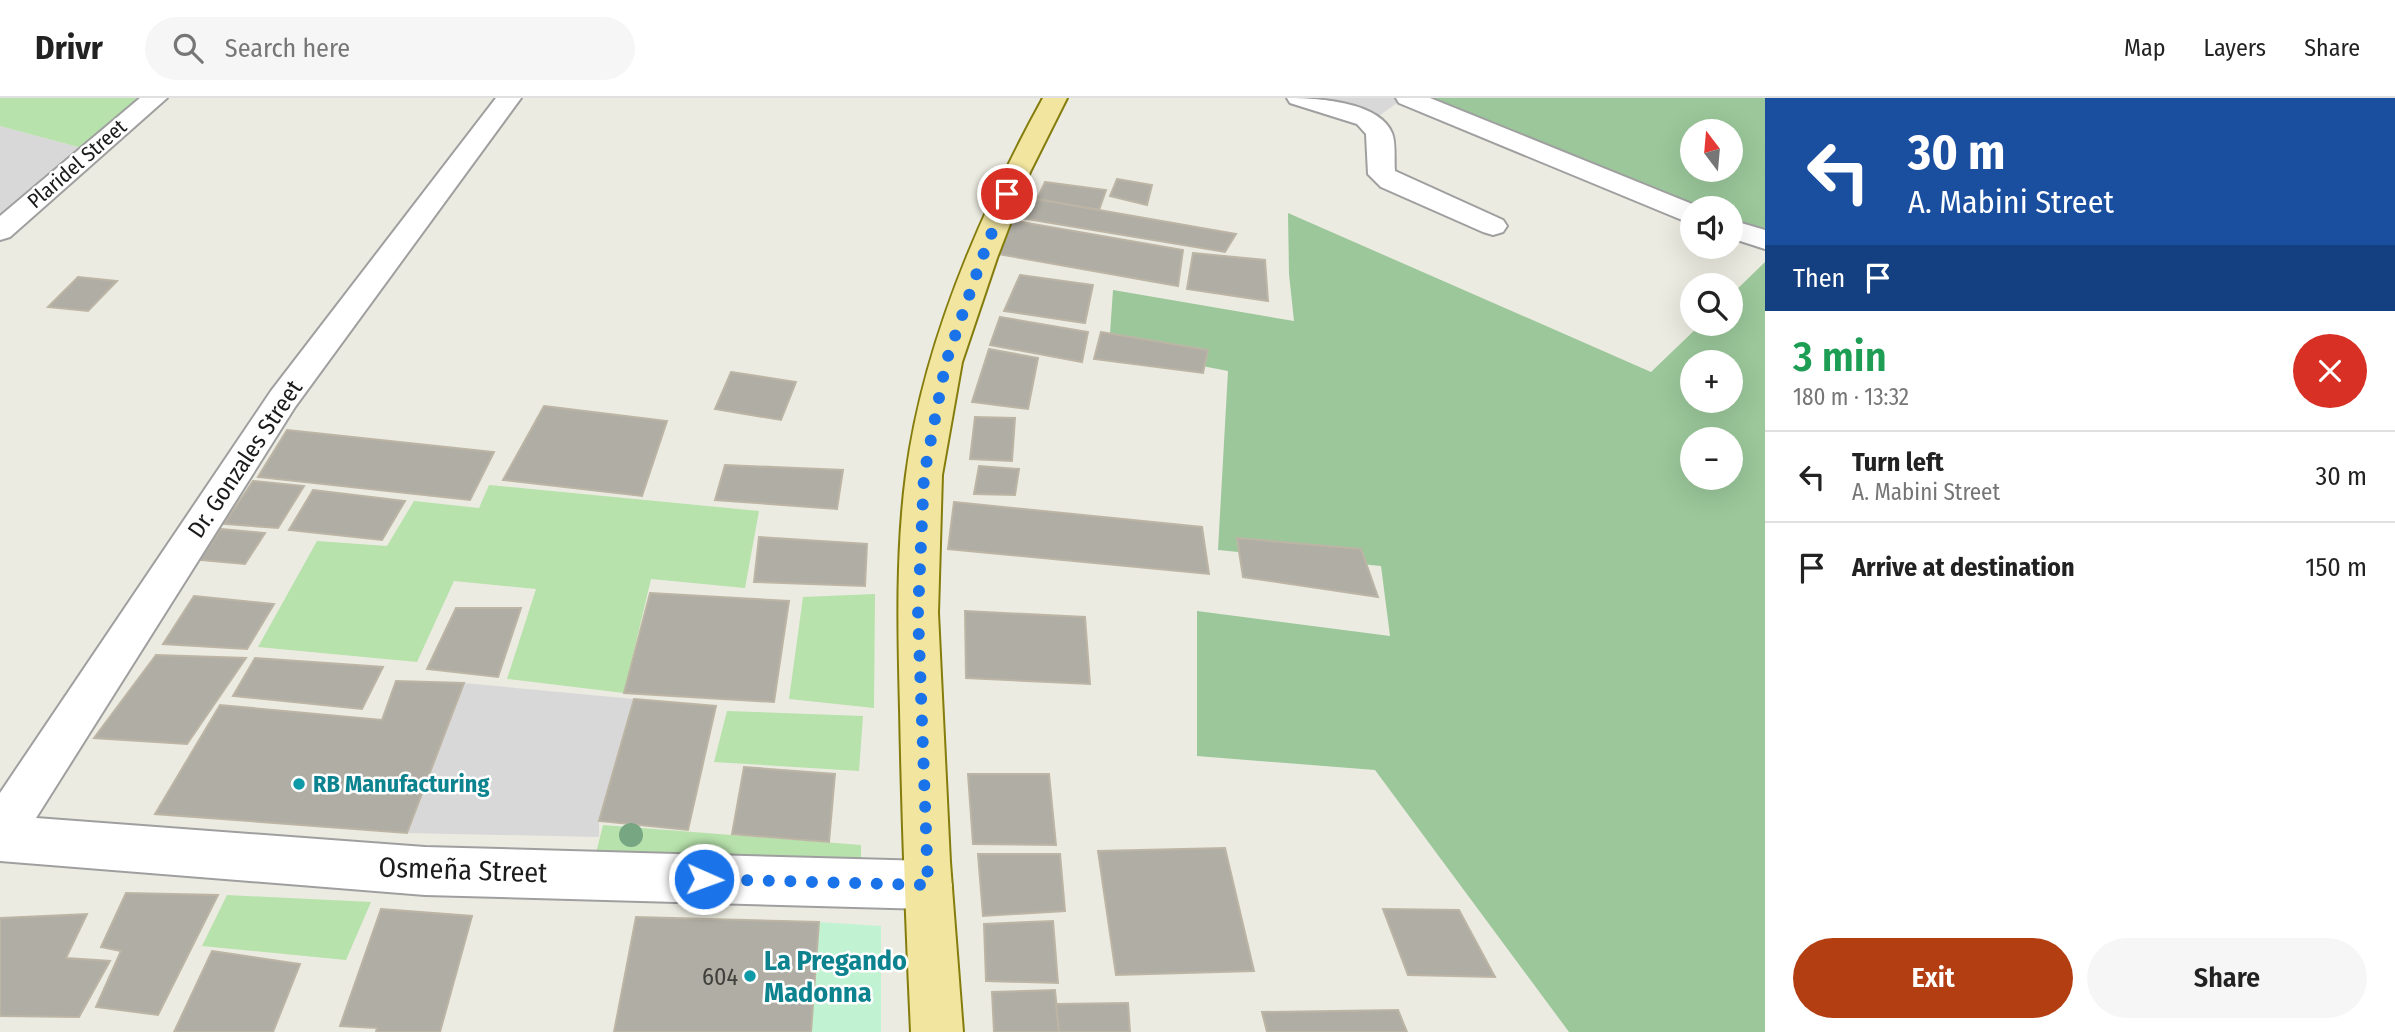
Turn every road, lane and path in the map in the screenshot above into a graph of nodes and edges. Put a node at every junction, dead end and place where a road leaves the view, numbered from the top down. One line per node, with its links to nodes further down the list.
1 (155, 98): 8 (street, Plaridel Street)
2 (509, 98): 11 (street, Dr. Gonzales Street)
3 (1055, 98): 12 (main road)
4 (1299, 98): 7 (street)
5 (1408, 98): 6 (street)
6 (1680, 209)
7 (1493, 226)
8 (0, 230)
9 (1743, 233): 10 (street)
10 (1765, 240)
11 (0, 836): 12 (street, Osmeña Street)
12 (928, 885): 13 (main road)
13 (937, 1032)

